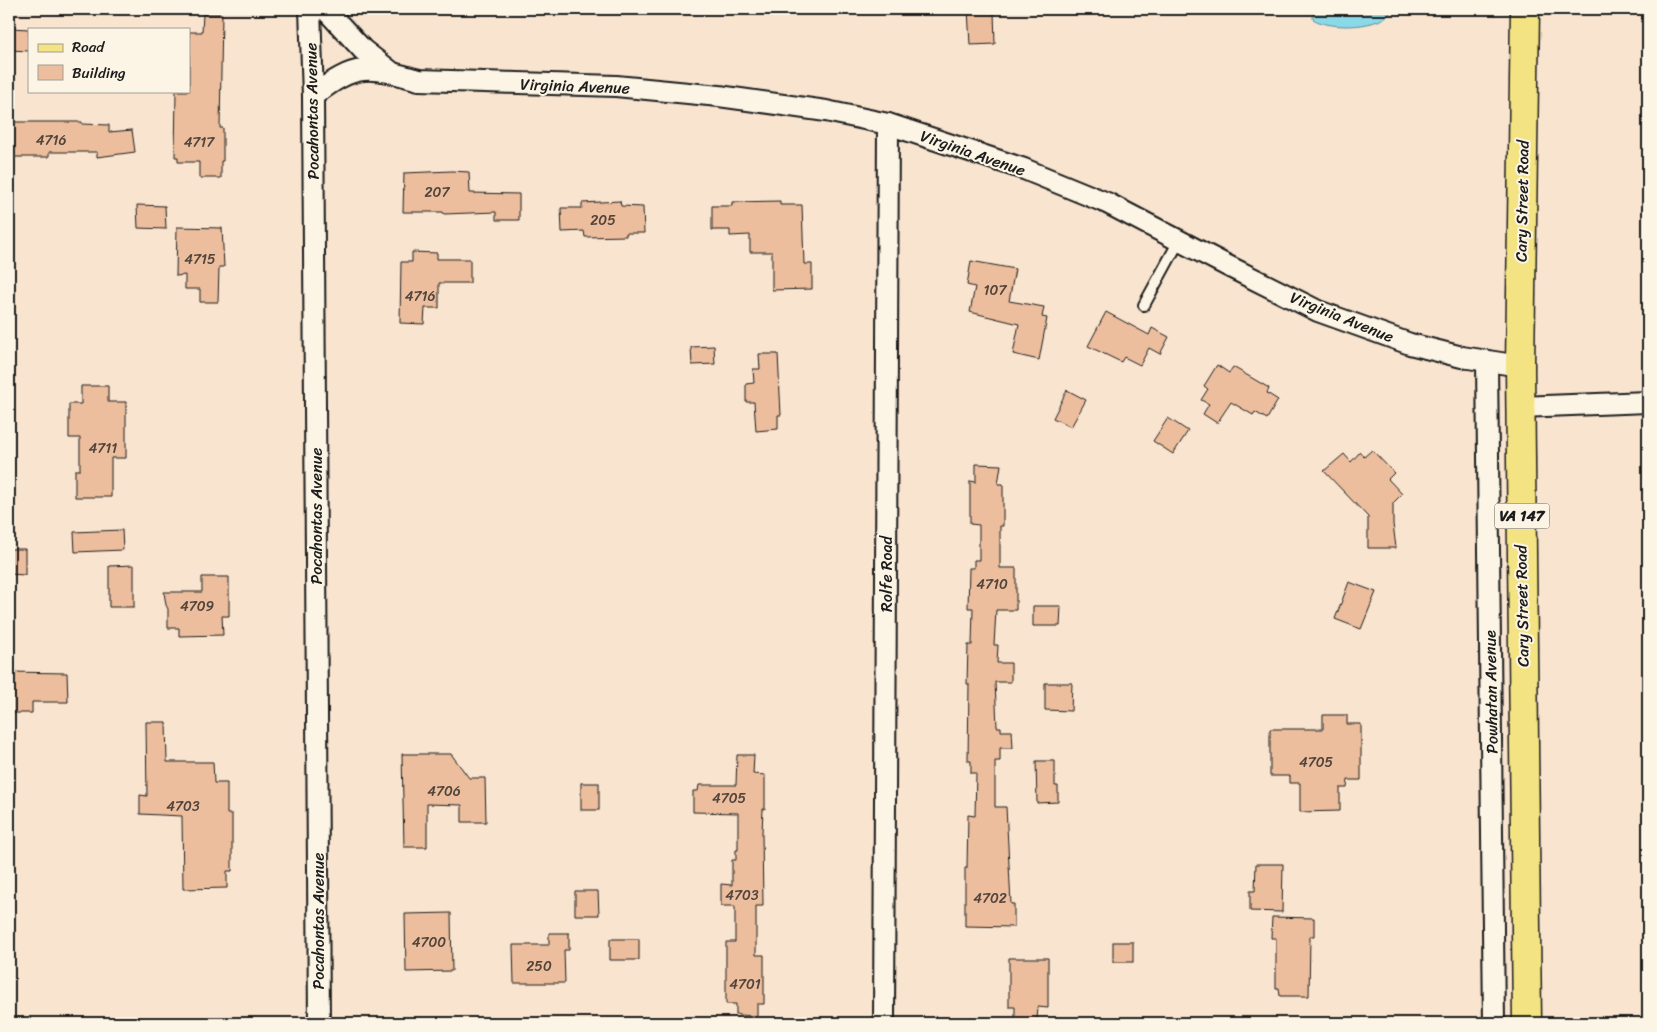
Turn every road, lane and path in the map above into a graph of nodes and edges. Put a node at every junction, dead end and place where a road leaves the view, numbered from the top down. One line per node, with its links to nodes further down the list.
1 (310, 9): 5 (street, Pocahontas Avenue)
2 (325, 9): 4 (street, Virginia Avenue)
3 (1525, 9): 10 (main road, Cary Street Road / VA 147)
4 (391, 72): 5 (street, Virginia Avenue); 6 (street, Virginia Avenue)
5 (313, 96): 13 (street, Pocahontas Avenue)
6 (888, 124): 7 (street, Virginia Avenue); 14 (street, Rolfe Road)
7 (1180, 241): 8 (lane); 9 (street, Virginia Avenue)
8 (1144, 305)
9 (1487, 361): 10 (street, Virginia Avenue); 15 (street, Powhatan Avenue)
10 (1520, 366): 12 (main road, Cary Street Road / VA 147)
11 (1648, 402): 12 (street)
12 (1520, 407): 16 (main road, Cary Street Road / VA 147)
13 (319, 1023)
14 (884, 1023)
15 (1494, 1023)
16 (1527, 1023)

